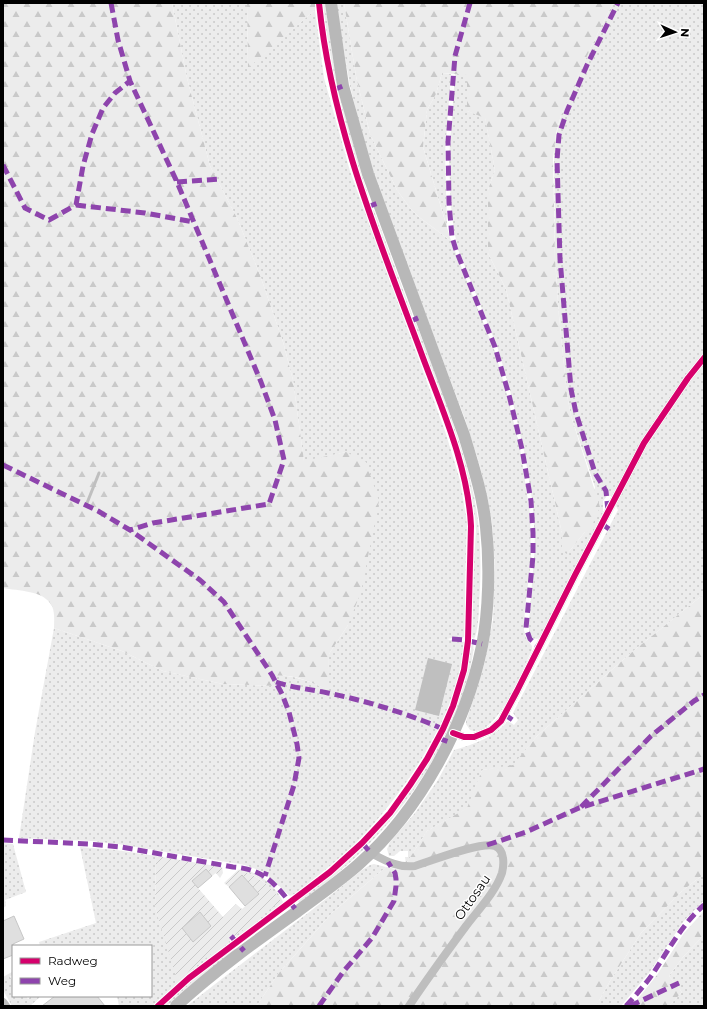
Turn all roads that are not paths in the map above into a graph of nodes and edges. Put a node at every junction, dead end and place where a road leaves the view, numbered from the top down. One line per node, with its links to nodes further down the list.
1 (331, 3): 3 (main road)
2 (704, 358): 3 (street)
3 (453, 733): 4 (main road)
4 (371, 852): 7 (main road); 8 (street, Ottosau)
5 (3, 1002): 6 (street)
6 (6, 1006)
7 (176, 1006)
8 (409, 1006)

